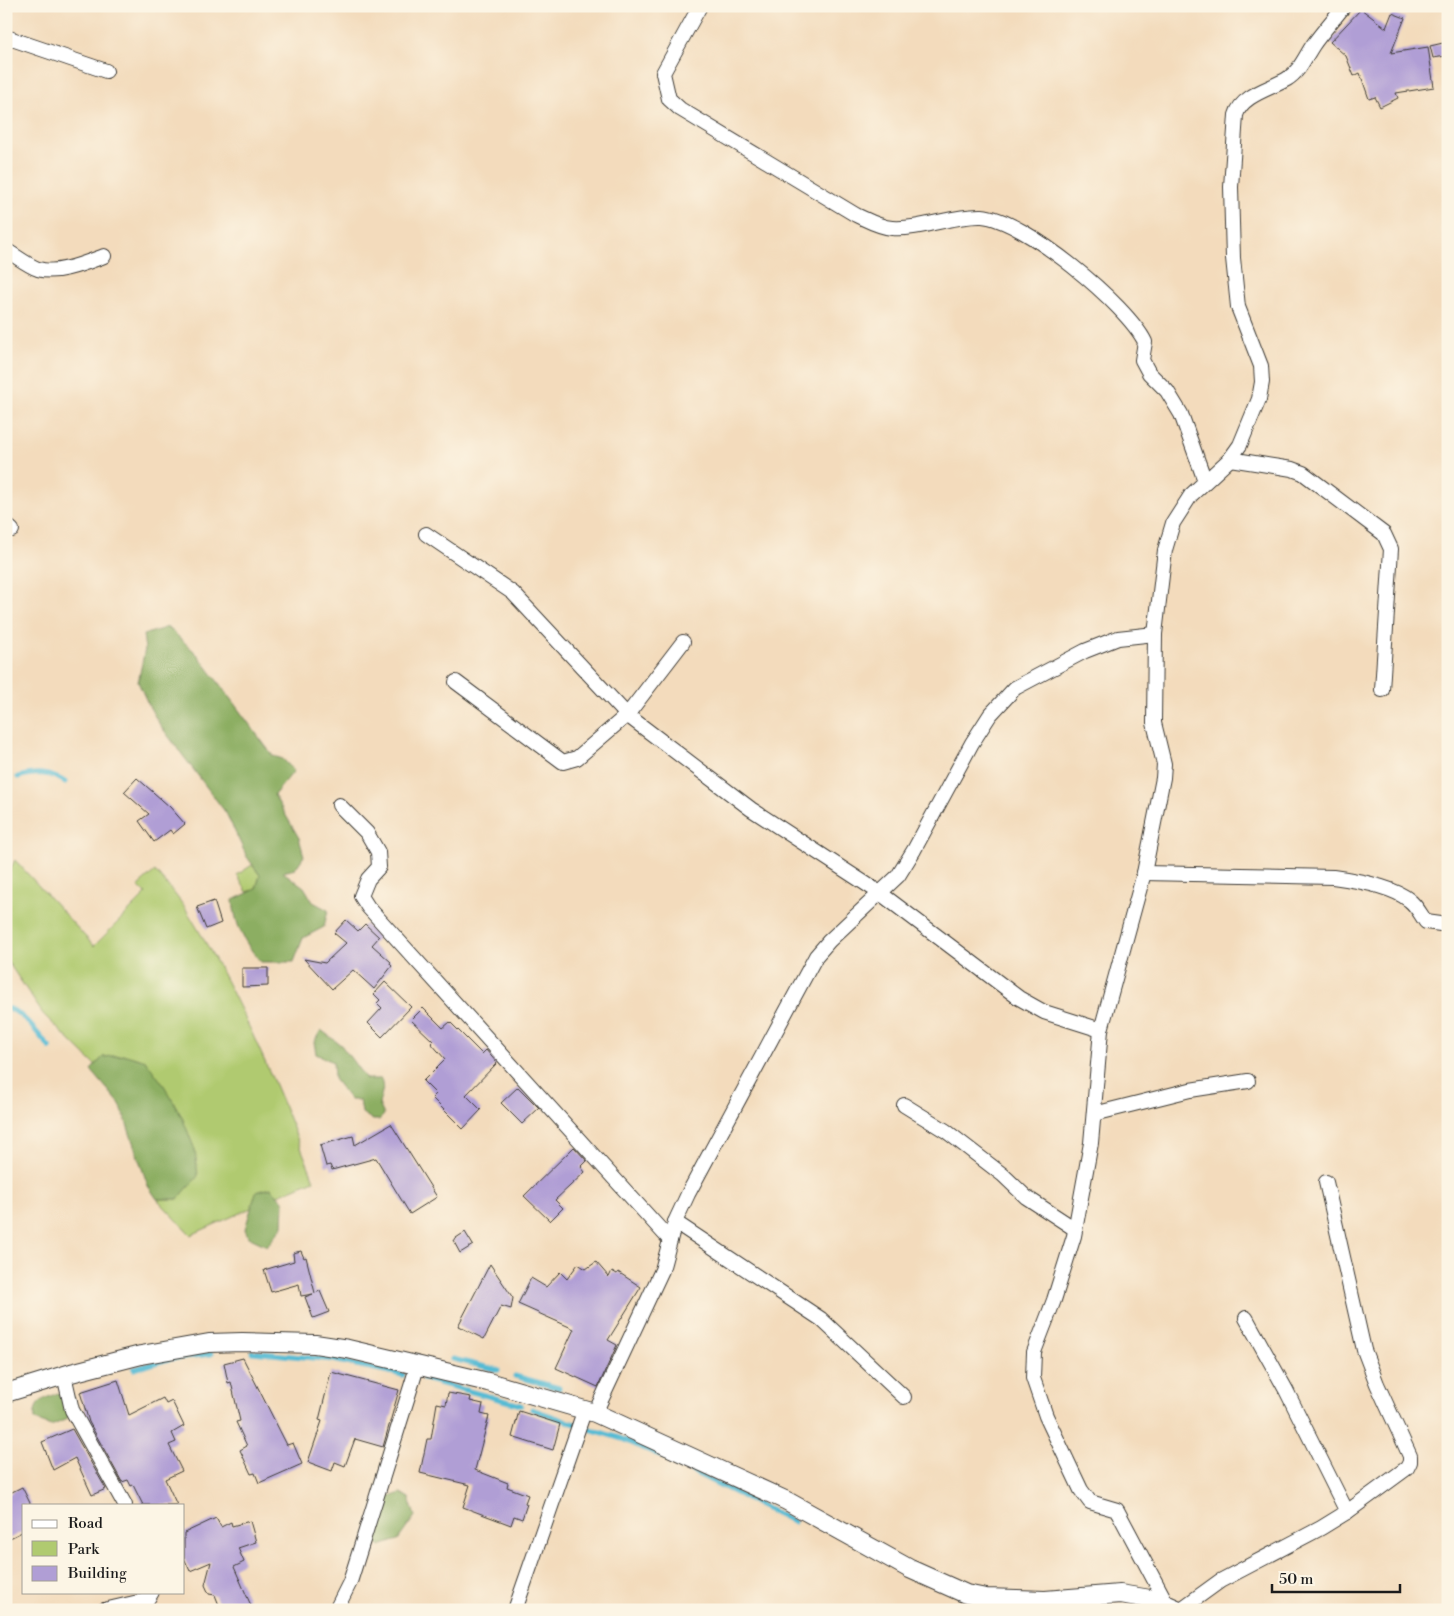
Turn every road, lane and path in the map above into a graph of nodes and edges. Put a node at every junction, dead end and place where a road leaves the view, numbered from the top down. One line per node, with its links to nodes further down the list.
1 (700, 6): 8 (street)
2 (1344, 6): 7 (street)
3 (6, 37): 4 (street)
4 (106, 71)
5 (6, 250): 6 (street)
6 (104, 256)
7 (1230, 459): 8 (street); 13 (street)
8 (1205, 481): 10 (street)
9 (426, 534): 14 (street)
10 (1155, 634): 16 (street); 17 (street)
11 (683, 642): 14 (street)
12 (456, 682): 14 (street)
13 (1382, 690)
14 (627, 715): 17 (street)
15 (339, 805): 26 (street)
16 (1144, 873): 18 (street); 19 (street)
17 (880, 893): 19 (street); 24 (street)
18 (1448, 924)
19 (1101, 1030): 22 (street)
20 (1248, 1081): 22 (street)
21 (904, 1106): 25 (street)
22 (1094, 1114): 25 (street)
23 (1326, 1182): 34 (street)
24 (675, 1222): 26 (street); 31 (street)
25 (1075, 1229): 37 (street)
26 (670, 1240): 32 (street)
27 (1246, 1318): 34 (street)
28 (418, 1364): 29 (street); 32 (street); 35 (street)
29 (64, 1375): 30 (street); 33 (street)
30 (6, 1393)
31 (904, 1397)
32 (590, 1411): 37 (street); 41 (street)
33 (124, 1504)
34 (1346, 1512): 37 (street)
35 (345, 1592): 39 (street); 40 (street)
36 (151, 1594): 38 (street)
37 (1175, 1608)
38 (104, 1610)
39 (336, 1610)
40 (344, 1610)
41 (515, 1610)

